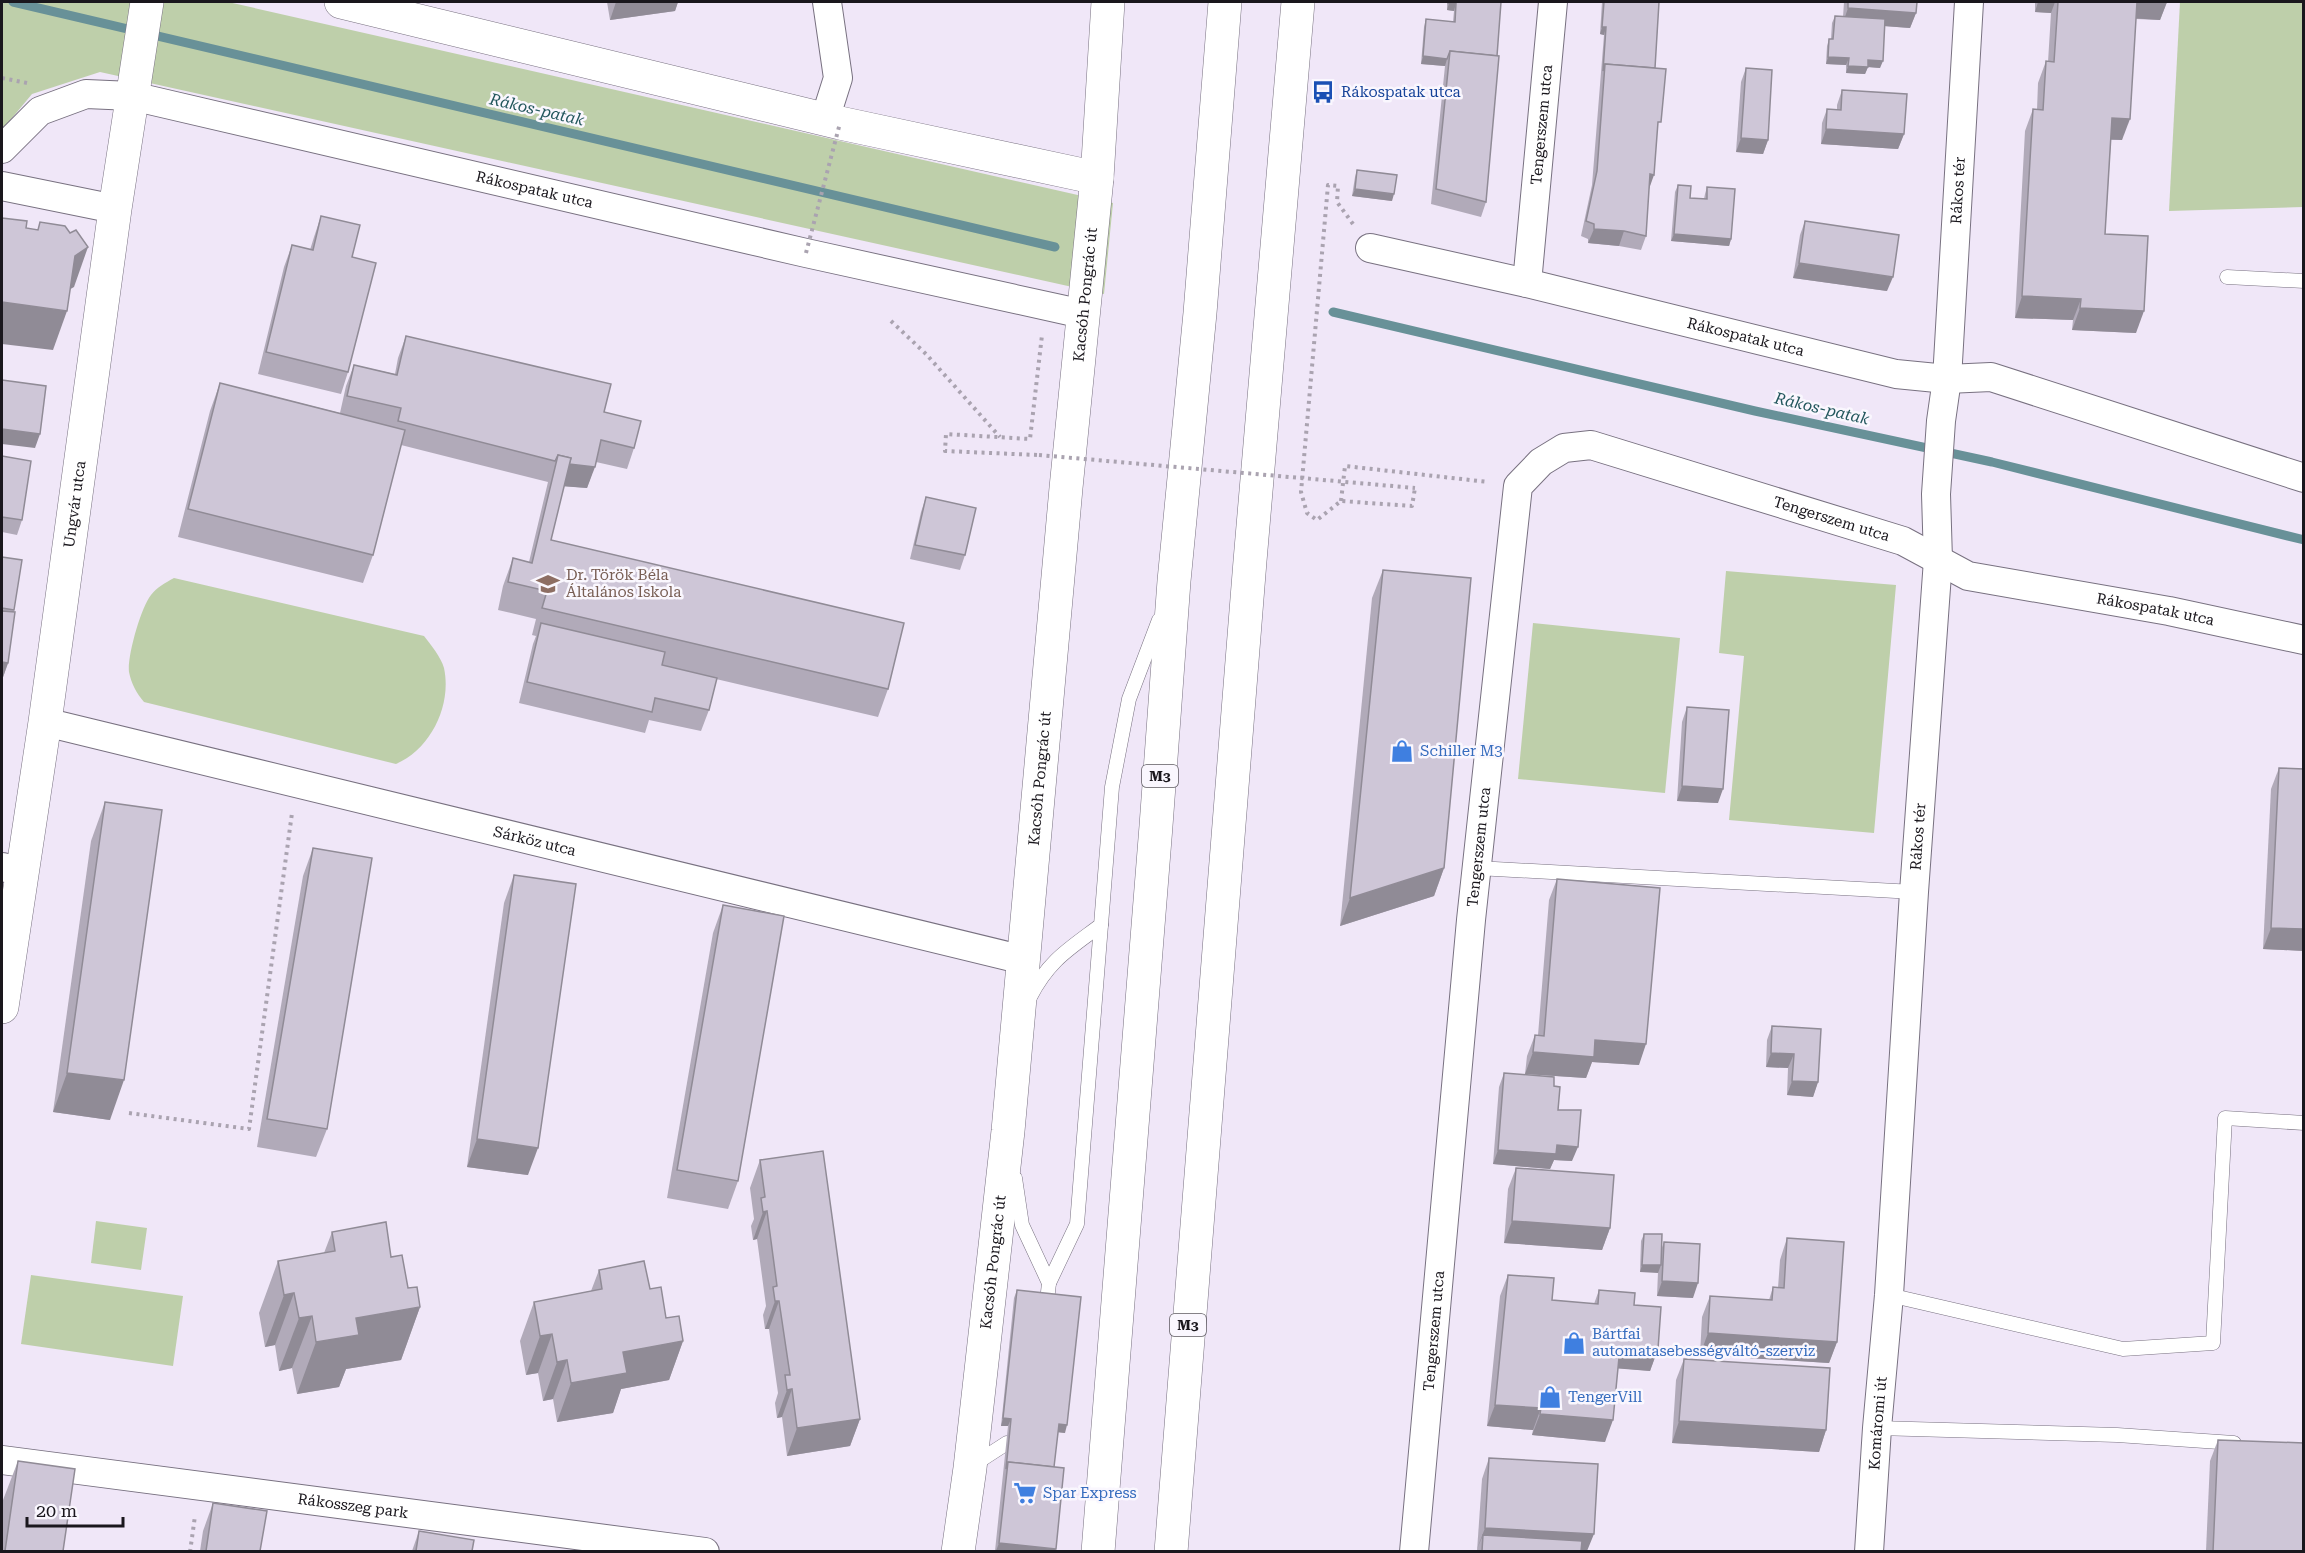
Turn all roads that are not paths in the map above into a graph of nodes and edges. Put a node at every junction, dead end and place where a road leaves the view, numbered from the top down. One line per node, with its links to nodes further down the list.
1 (147, 2): 9 (street, Ungvár utca)
2 (341, 2): 10 (street)
3 (827, 2): 10 (street)
4 (1108, 2): 12 (street, Kacsóh Pongrác út)
5 (1225, 2): 23 (street, M3)
6 (1298, 2): 43 (street, M3)
7 (1553, 2): 18 (street, Tengerszem utca)
8 (1970, 2): 20 (street, Rákos tér)
9 (134, 83): 11 (street, Rákospatak utca); 14 (street, Ungvár utca); 19 (street, Rákospatak utca)
10 (832, 121): 12 (street)
11 (2, 149)
12 (1097, 177): 19 (street, Kacsóh Pongrác út)
13 (2, 186): 14 (street)
14 (115, 209): 25 (street, Ungvár utca)
15 (1370, 248): 18 (street, Rákospatak utca)
16 (2227, 277): 17 (lane)
17 (2304, 281)
18 (1527, 283): 20 (street, Rákospatak utca)
19 (1069, 310): 30 (street, Kacsóh Pongrác út)
20 (1947, 379): 21 (street); 22 (street, Rákos tér)
21 (2304, 478)
22 (1938, 560): 24 (street, Rákospatak utca); 26 (street, Tengerszem utca); 28 (street, Rákos tér)
23 (1174, 582): 29 (lane); 46 (street, M3)
24 (2304, 640)
25 (45, 722): 27 (street, Ungvár utca); 30 (street, Sárköz utca)
26 (1477, 868): 28 (lane); 49 (street, Tengerszem utca)
27 (11, 869): 31 (street, Ungvár utca)
28 (1914, 892): 36 (street, Rákos tér)
29 (1101, 925): 32 (lane); 35 (lane)
30 (1024, 960): 32 (street, Kacsóh Pongrác út)
31 (2, 1007)
32 (1019, 1018): 34 (street, Kacsóh Pongrác út)
33 (2304, 1123): 36 (lane)
34 (1008, 1131): 35 (lane); 42 (street, Kacsóh Pongrác út)
35 (1049, 1283): 37 (lane)
36 (1889, 1295): 38 (street, Komáromi út)
37 (1047, 1301)
38 (1877, 1428): 40 (lane); 50 (street, Komáromi út)
39 (1006, 1443): 42 (lane)
40 (2245, 1444)
41 (2, 1460): 44 (street, Rákosszeg park)
42 (970, 1468): 45 (street, Kacsóh Pongrác út)
43 (1175, 1512): 47 (street, M3); 48 (lane)
44 (705, 1551)
45 (958, 1551)
46 (1098, 1551)
47 (1171, 1551)
48 (1180, 1551)
49 (1414, 1551)
50 (1869, 1551)

